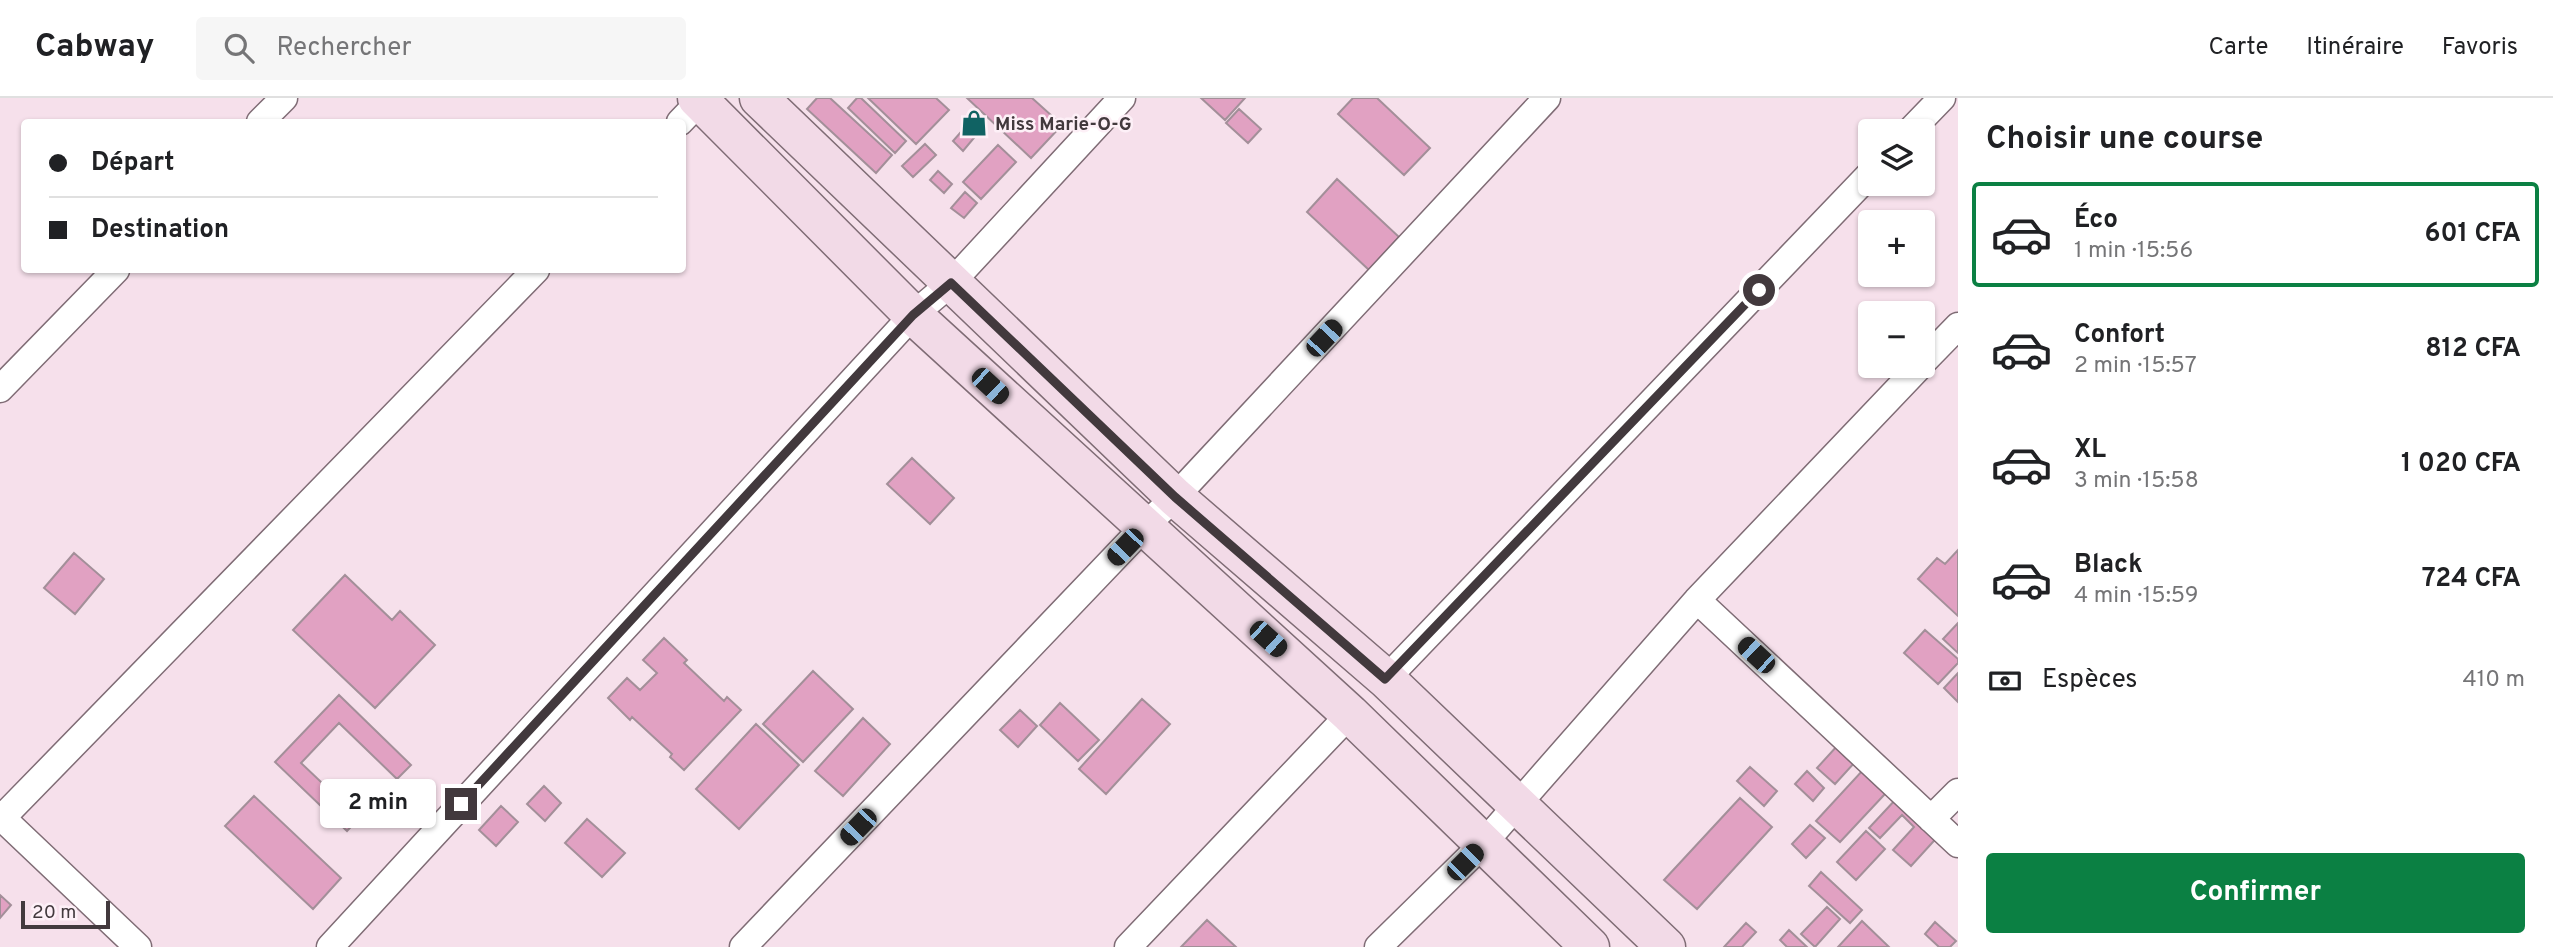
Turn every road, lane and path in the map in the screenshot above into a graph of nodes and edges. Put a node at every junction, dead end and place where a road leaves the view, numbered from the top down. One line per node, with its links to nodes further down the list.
1 (284, 98): 7 (street)
2 (760, 98): 12 (main road)
3 (1122, 98): 12 (street)
4 (1547, 98): 18 (street)
5 (1942, 98): 8 (street)
6 (695, 105): 13 (main road)
7 (263, 119)
8 (1922, 119)
9 (1858, 187): 21 (street)
10 (113, 273): 17 (street)
11 (533, 273): 25 (street)
12 (951, 283): 13 (street); 18 (main road)
13 (913, 315): 19 (main road); 30 (street)
14 (1958, 326): 15 (street)
15 (1935, 350)
16 (1909, 378): 20 (street)
17 (0, 389)
18 (1175, 497): 19 (street); 21 (main road)
19 (1144, 527): 22 (main road); 31 (street)
20 (1697, 600): 24 (street); 26 (street)
21 (1385, 679): 24 (main road)
22 (1350, 714): 28 (main road); 32 (street)
23 (1958, 792): 26 (street)
24 (1517, 804): 28 (street); 35 (main road)
25 (1, 818): 29 (street)
26 (1931, 819): 27 (street)
27 (1958, 844)
28 (1482, 845): 33 (street); 34 (main road)
29 (138, 947)
30 (330, 947)
31 (743, 947)
32 (1128, 947)
33 (1378, 947)
34 (1590, 947)
35 (1666, 947)

